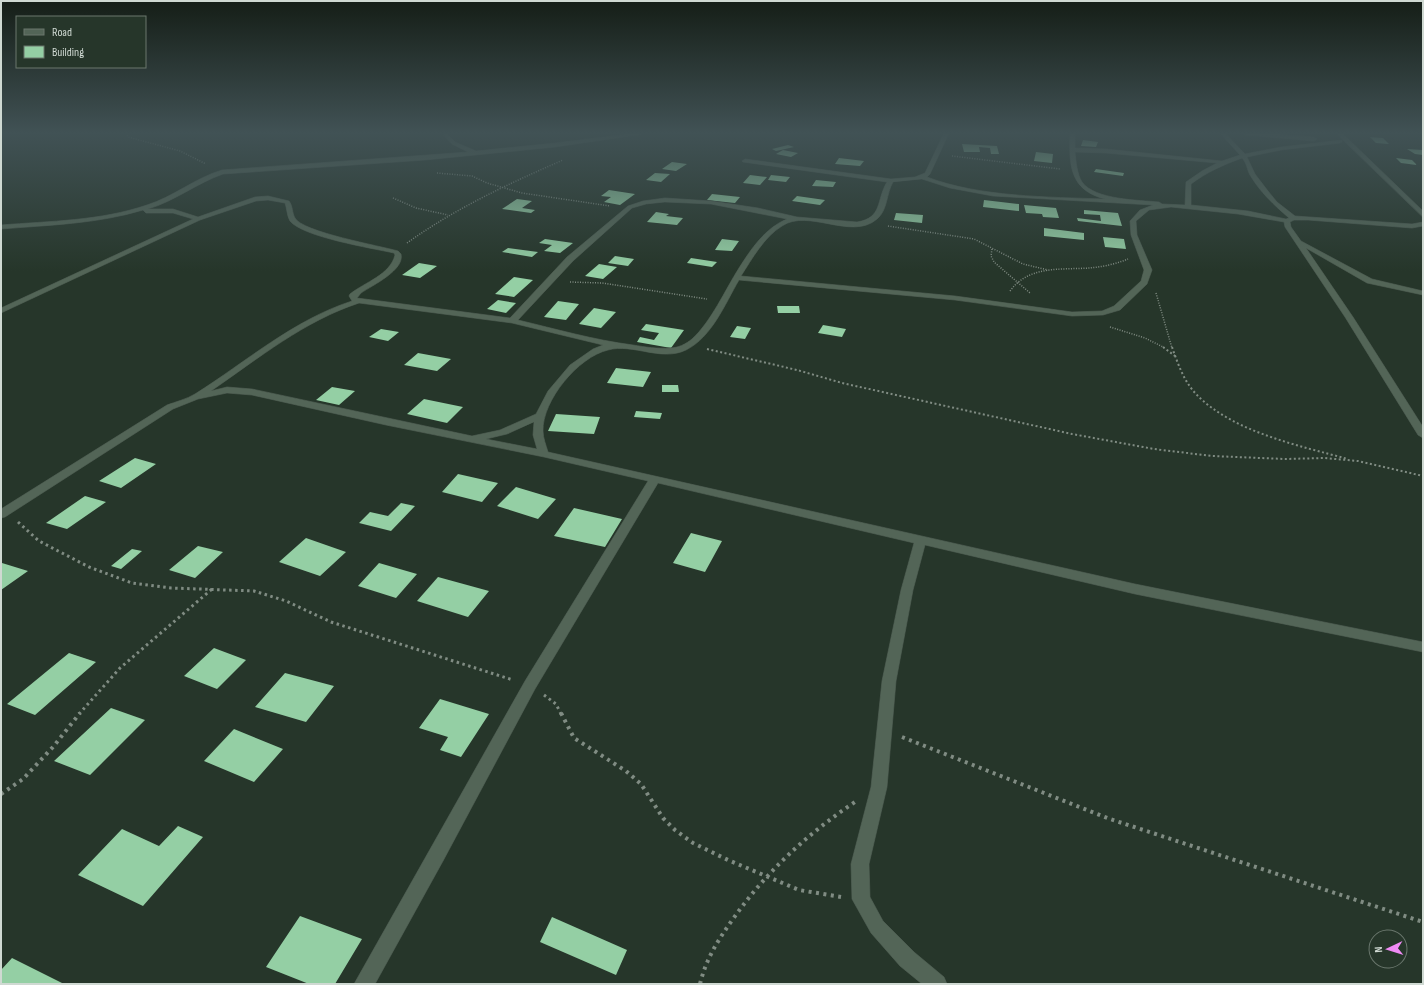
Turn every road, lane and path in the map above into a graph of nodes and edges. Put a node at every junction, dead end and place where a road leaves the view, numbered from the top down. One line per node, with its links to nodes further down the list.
1 (204, 179): 20 (street)
2 (479, 179): 13 (path)
3 (519, 179): 13 (path)
4 (877, 179): 11 (street)
5 (908, 179): 11 (street)
6 (929, 179): 15 (street)
7 (1078, 179): 12 (street)
8 (1193, 179): 18 (street)
9 (1256, 179): 25 (street)
10 (1387, 179): 22 (street)
11 (891, 181): 26 (street)
12 (1079, 182): 15 (street); 16 (street)
13 (500, 187): 19 (path); 21 (path)
14 (393, 198): 21 (path)
15 (1061, 199): 16 (street)
16 (1128, 201): 17 (street)
17 (1174, 206): 18 (street); 32 (street)
18 (1188, 207): 25 (street)
19 (630, 208): 24 (street); 37 (street)
20 (132, 212): 23 (street); 28 (street)
21 (449, 215): 31 (path)
22 (1423, 215)
23 (198, 219): 31 (street); 42 (street)
24 (795, 219): 26 (street); 35 (street)
25 (1290, 220): 27 (street); 29 (street)
26 (866, 223): 30 (path)
27 (1423, 224)
28 (1, 227)
29 (1299, 242): 38 (street); 50 (street)
30 (992, 249): 33 (path); 36 (path)
31 (396, 252): 39 (street)
32 (1141, 253): 33 (path); 34 (street)
33 (1048, 270): 36 (path)
34 (1148, 270): 41 (street); 47 (path)
35 (737, 278): 40 (street); 41 (street)
36 (1016, 281): 41 (path)
37 (548, 283): 40 (path); 43 (street)
38 (1423, 293)
39 (359, 301): 43 (street); 48 (street)
40 (722, 302): 45 (street)
41 (1006, 305)
42 (1, 311)
43 (512, 322): 46 (street)
44 (1105, 326): 47 (path)
45 (689, 345): 46 (street); 53 (path)
46 (616, 346): 49 (street)
47 (1176, 357): 53 (path)
48 (195, 397): 51 (street); 56 (street)
49 (540, 416): 51 (street); 52 (street)
50 (1423, 435)
51 (471, 440): 52 (street)
52 (544, 454): 55 (street)
53 (1358, 461): 54 (path)
54 (1423, 476)
55 (655, 479): 57 (street); 60 (street)
56 (3, 511): 58 (path)
57 (920, 541): 59 (street); 61 (street)
58 (213, 589): 60 (path); 63 (path)
59 (1423, 647)
60 (530, 685): 64 (path); 67 (street)
61 (885, 730): 62 (street); 66 (path)
62 (879, 787): 64 (path); 65 (street)
63 (1, 794)
64 (766, 876): 65 (path); 68 (path)
65 (861, 899): 69 (street)
66 (1423, 922)
67 (364, 984)
68 (700, 984)
69 (937, 984)

